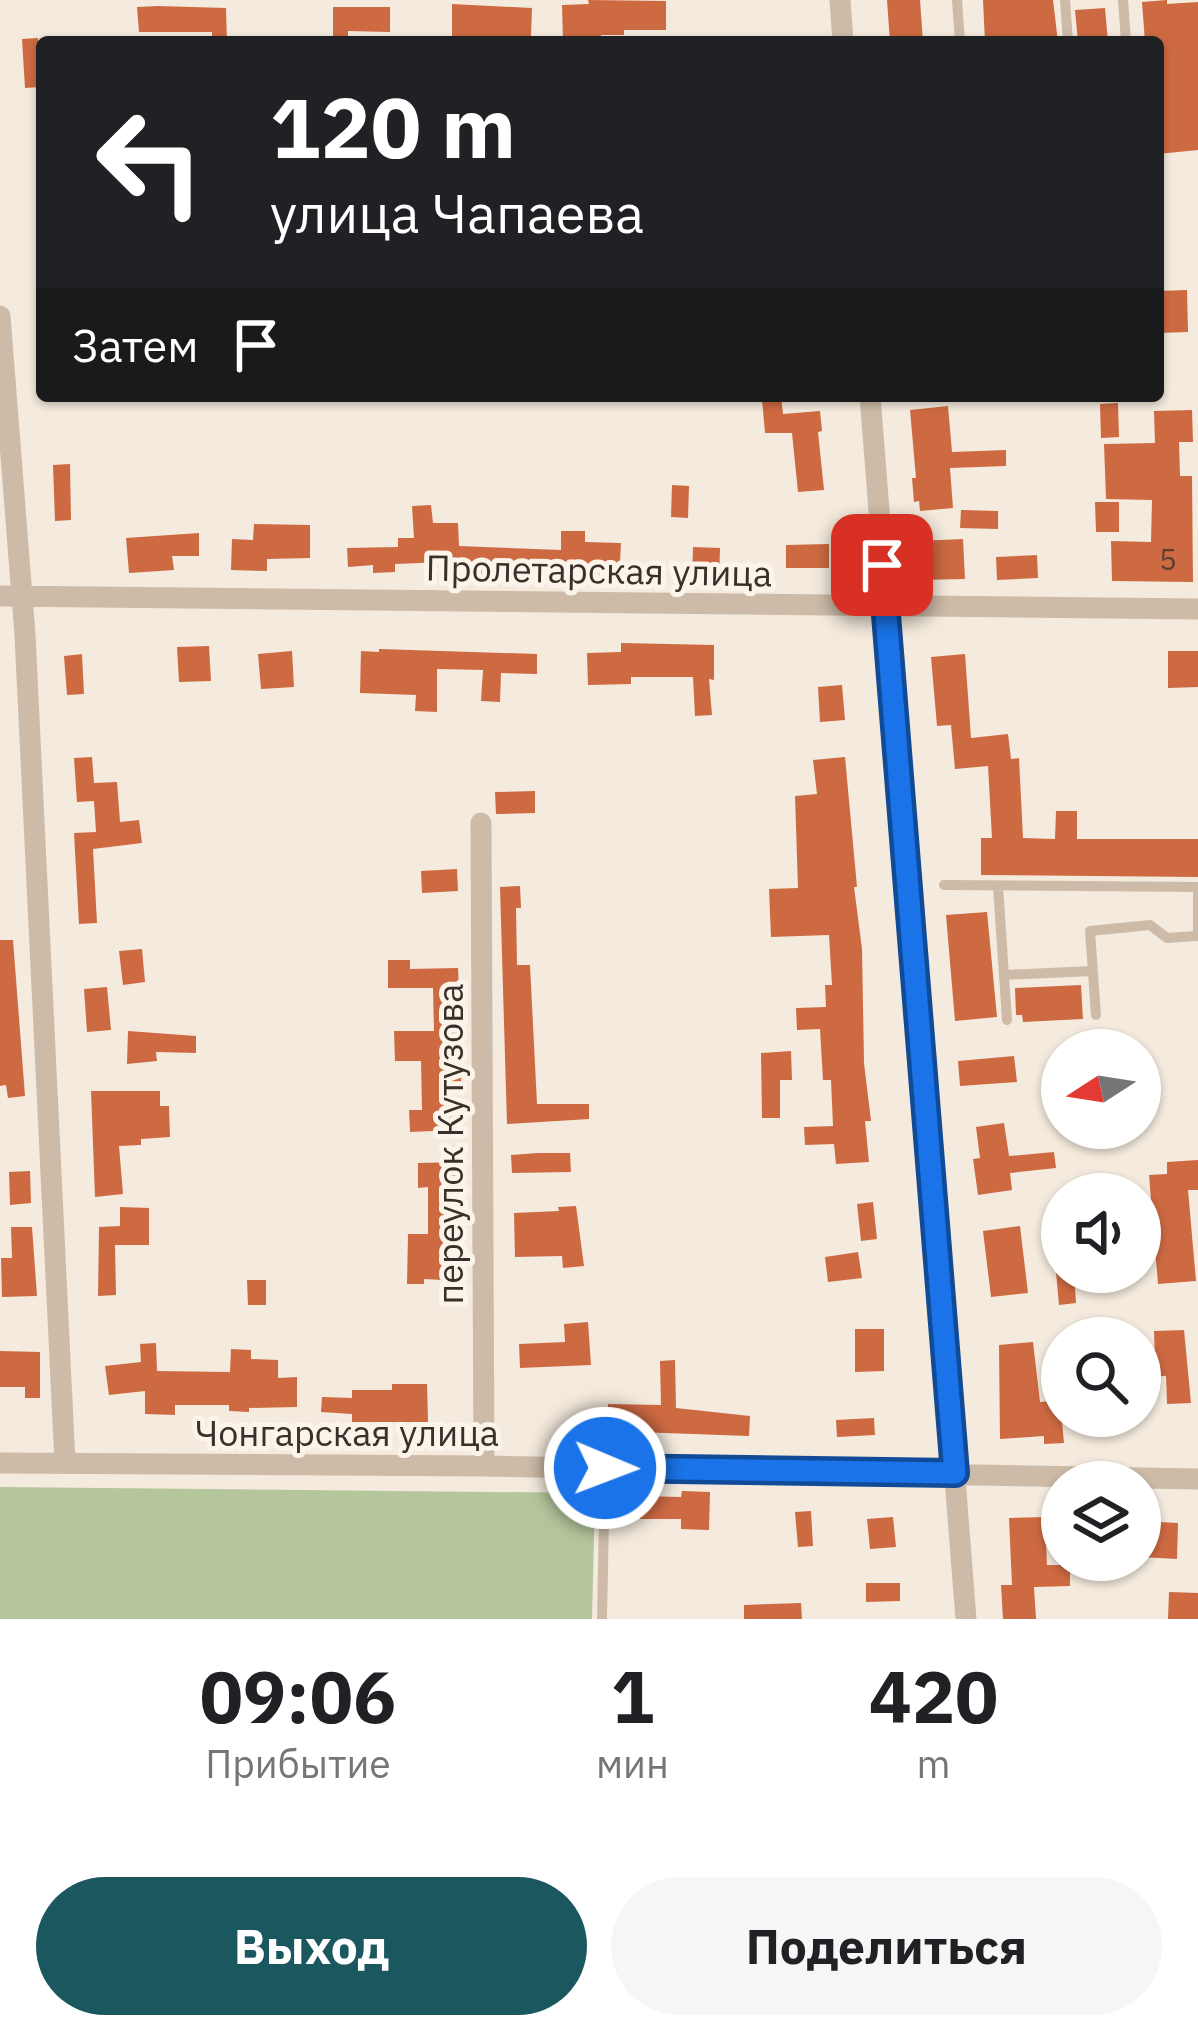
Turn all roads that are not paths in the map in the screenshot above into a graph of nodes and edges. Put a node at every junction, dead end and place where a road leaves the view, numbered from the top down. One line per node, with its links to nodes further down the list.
1 (840, 0): 5 (street)
2 (957, 0): 6 (lane)
3 (1065, 0): 7 (lane)
4 (1123, 0): 8 (lane)
5 (843, 36)
6 (960, 36)
7 (1068, 36)
8 (1126, 36)
9 (0, 316): 11 (street)
10 (870, 402): 12 (street)
11 (10, 596): 12 (street, Пролетарская улица); 24 (street)
12 (885, 607): 13 (street, Пролетарская улица); 27 (street)
13 (1198, 609)
14 (481, 823): 25 (street, переулок Кутузова)
15 (944, 885): 16 (lane)
16 (998, 886): 17 (lane); 20 (lane)
17 (1198, 889): 18 (lane)
18 (1197, 936): 19 (lane)
19 (1092, 971): 20 (lane); 21 (lane)
20 (1004, 975): 22 (lane)
21 (1096, 1016)
22 (1007, 1020)
23 (0, 1463): 24 (street, Чонгарская улица)
24 (65, 1463): 25 (street, Чонгарская улица)
25 (484, 1466): 26 (street, Чонгарская улица)
26 (605, 1468): 27 (street, Чонгарская улица); 29 (lane)
27 (955, 1473): 28 (street, Чонгарская улица); 30 (street)
28 (1198, 1479)
29 (602, 1619)
30 (966, 1619)

